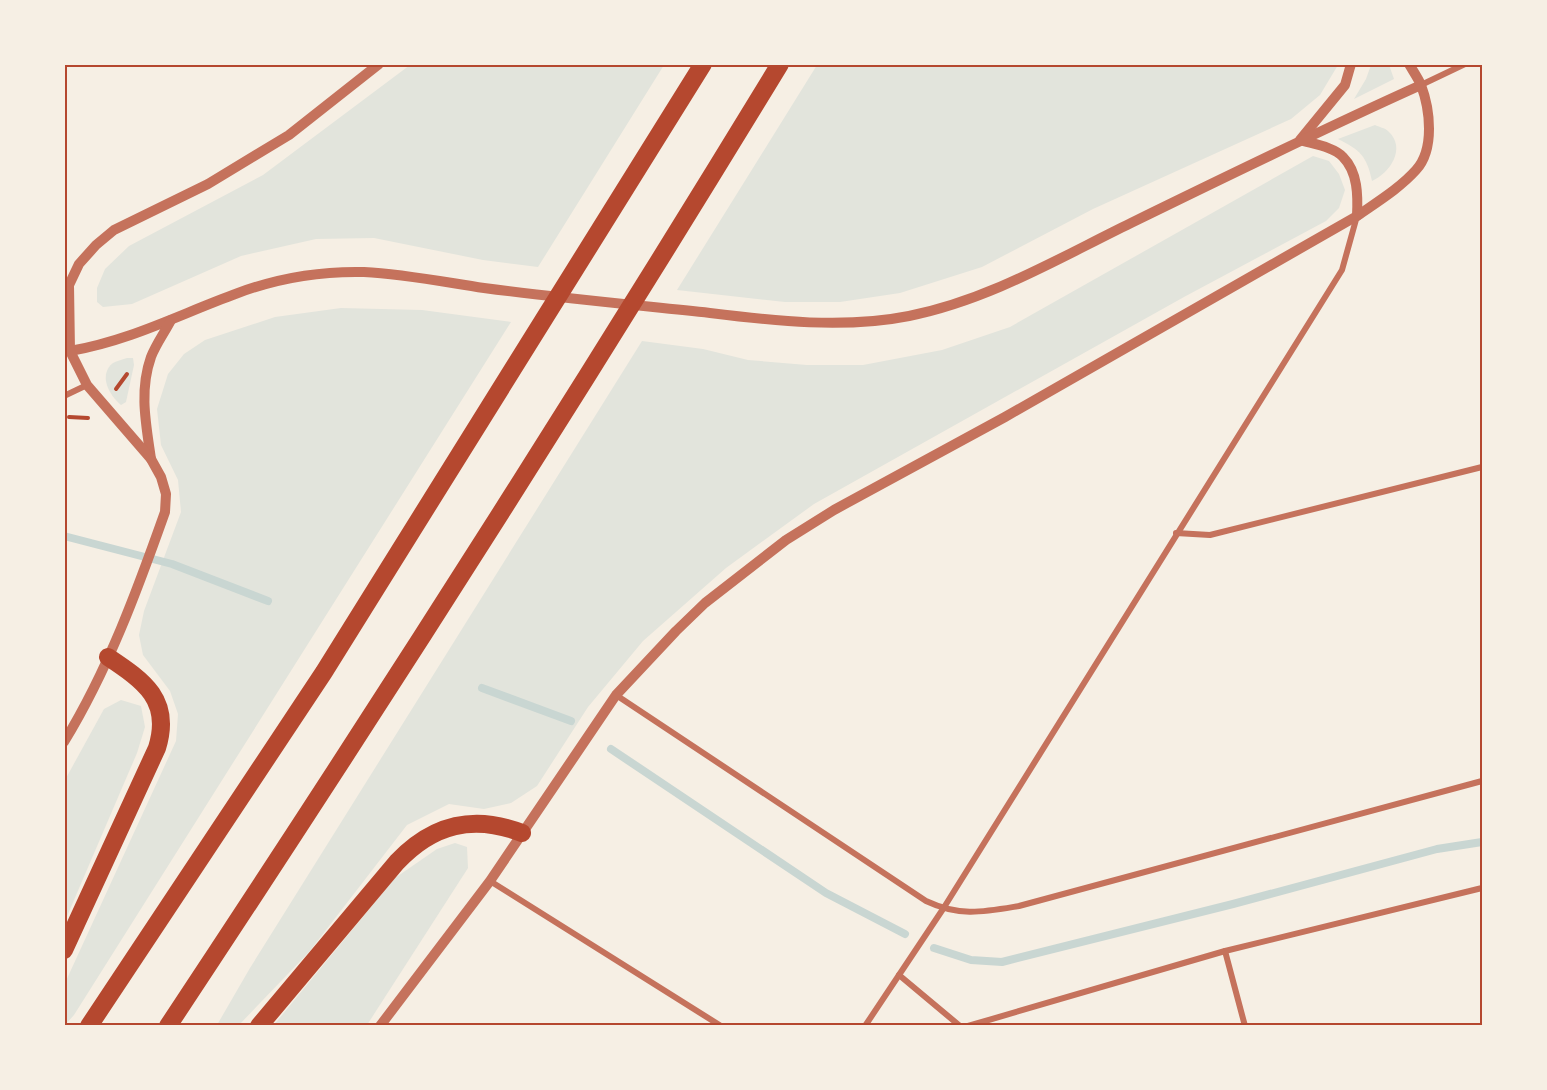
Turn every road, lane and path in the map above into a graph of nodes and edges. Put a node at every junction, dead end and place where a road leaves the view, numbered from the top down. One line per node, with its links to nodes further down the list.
1 (379, 64): 11 (street)
2 (704, 64): 32 (highway)
3 (780, 64): 33 (highway)
4 (1351, 64): 8 (street)
5 (1409, 64): 7 (street)
6 (1465, 64): 7 (street)
7 (1421, 85): 8 (street); 9 (street)
8 (1300, 140): 9 (street); 10 (street)
9 (1357, 216): 20 (street); 22 (street)
10 (171, 320): 11 (street); 18 (street)
11 (70, 351): 13 (street)
12 (129, 371): 14 (path)
13 (87, 386): 15 (street); 18 (street)
14 (113, 392)
15 (64, 396)
16 (69, 417): 17 (path)
17 (88, 418)
18 (151, 459): 21 (street)
19 (1482, 467): 20 (street)
20 (1176, 533): 28 (street)
21 (108, 657): 23 (street); 29 (highway)
22 (616, 694): 25 (street); 28 (street)
23 (64, 742)
24 (1482, 781): 28 (street)
25 (522, 833): 26 (street); 34 (highway)
26 (490, 881): 35 (street); 36 (street)
27 (1482, 888): 30 (street)
28 (943, 909): 31 (street)
29 (64, 950)
30 (1225, 951): 39 (street); 40 (street)
31 (899, 975): 37 (street); 38 (street)
32 (89, 1026)
33 (168, 1026)
34 (259, 1026)
35 (380, 1026)
36 (721, 1026)
37 (866, 1026)
38 (960, 1026)
39 (968, 1026)
40 (1245, 1026)

